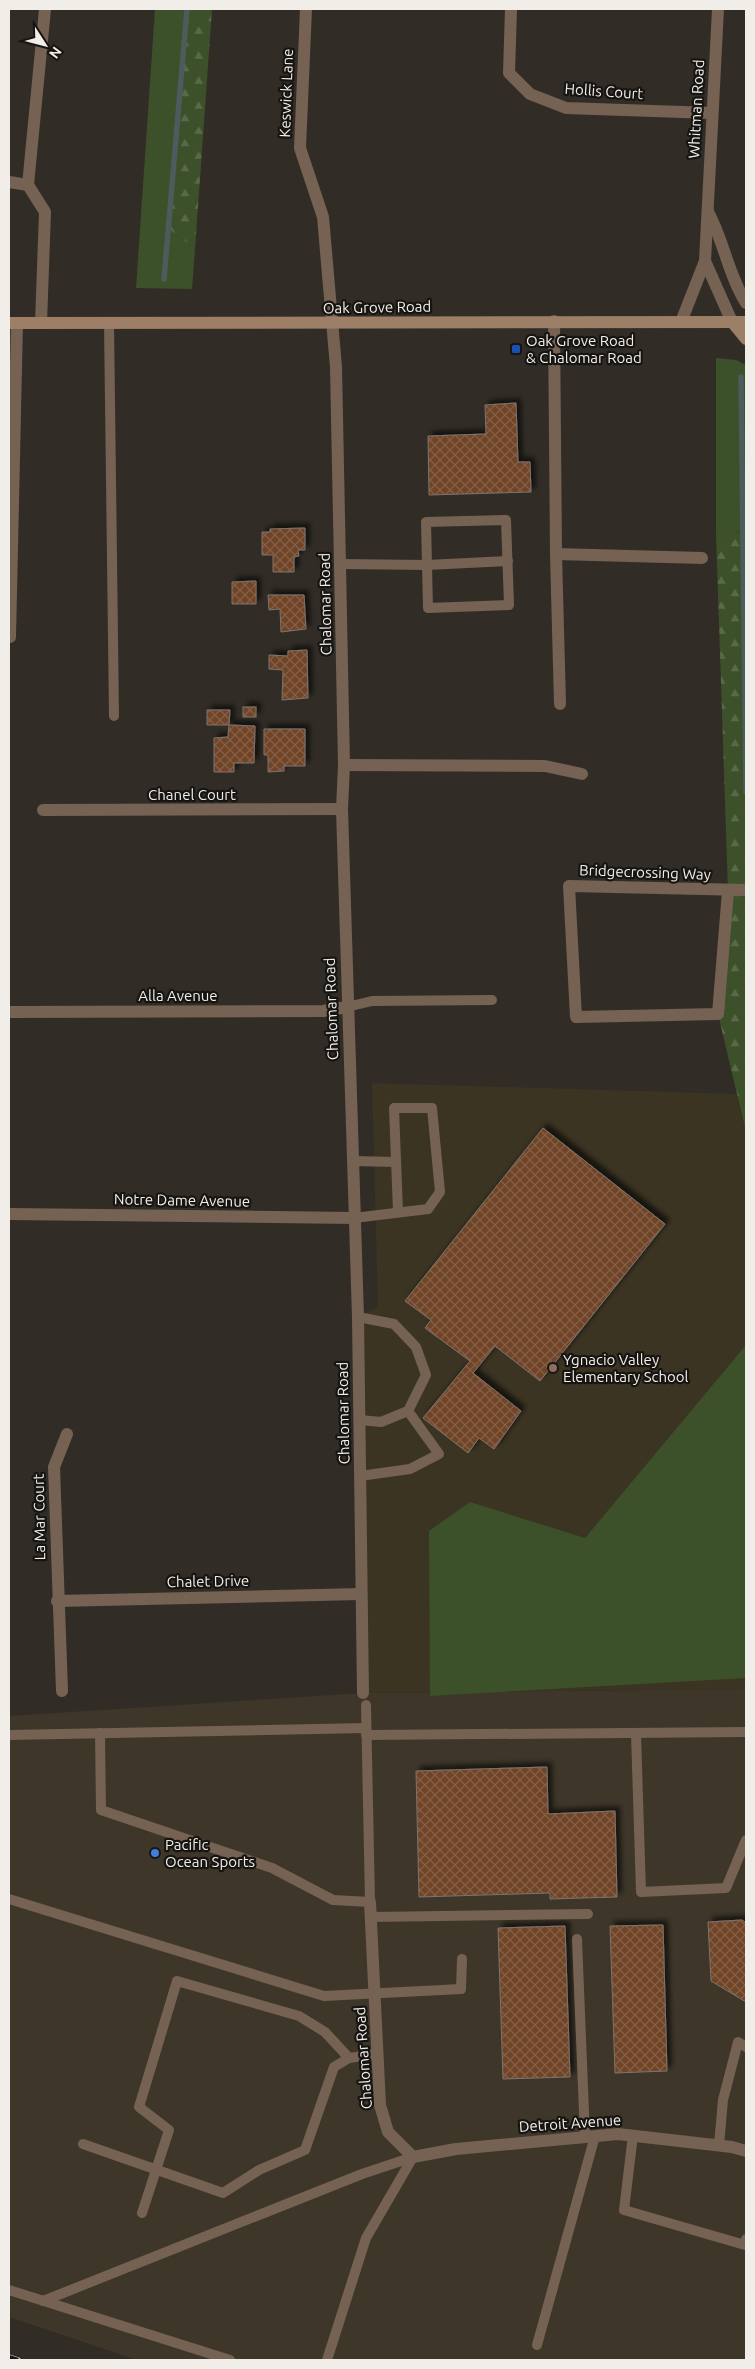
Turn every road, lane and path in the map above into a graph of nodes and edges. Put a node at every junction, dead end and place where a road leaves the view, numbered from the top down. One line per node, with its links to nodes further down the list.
1 (45, 9): 7 (street)
2 (306, 9): 18 (street, Keswick Lane)
3 (511, 9): 5 (street, Hollis Court)
4 (718, 9): 5 (street, Whitman Road)
5 (711, 113): 8 (street, Whitman Road)
6 (9, 182): 7 (street)
7 (28, 185): 16 (street)
8 (708, 212): 9 (street, Whitman Road); 10 (street, Whitman Road)
9 (705, 261): 12 (street, Whitman Road); 13 (street, Whitman Road)
10 (746, 303)
11 (554, 321): 12 (main road, Oak Grove Road); 18 (main road, Oak Grove Road); 20 (street)
12 (681, 322): 13 (main road, Oak Grove Road)
13 (732, 322): 14 (main road, Oak Grove Road); 19 (main road, Whitman Road)
14 (746, 322)
15 (13, 323): 16 (main road, Oak Grove Road); 25 (street)
16 (41, 323): 17 (main road, Oak Grove Road)
17 (109, 323): 18 (main road, Oak Grove Road); 27 (lane)
18 (332, 324): 23 (street, Chalomar Road)
19 (746, 339)
20 (556, 554): 21 (street); 26 (street)
21 (702, 558)
22 (508, 561): 24 (lane); 24 (lane); 24 (lane)
23 (341, 564): 24 (lane); 28 (street, Chalomar Road)
24 (427, 565)
25 (10, 637)
26 (560, 704)
27 (114, 716)
28 (344, 765): 29 (street); 30 (street, Chalomar Road)
29 (582, 774)
30 (342, 809): 31 (street, Chanel Court); 35 (street, Chalomar Road)
31 (43, 810)
32 (746, 890): 33 (street, Bridgecrossing Way)
33 (728, 891): 33 (street, Bridgecrossing Way)
34 (492, 1000): 35 (lane)
35 (347, 1007): 36 (street, Alla Avenue); 37 (street, Chalomar Road)
36 (9, 1012)
37 (353, 1161): 38 (lane); 41 (street, Chalomar Road)
38 (396, 1162): 39 (lane); 39 (lane)
39 (398, 1212): 41 (lane)
40 (9, 1214): 41 (street, Notre Dame Avenue)
41 (354, 1218): 42 (street, Chalomar Road)
42 (358, 1317): 43 (lane); 44 (street, Chalomar Road)
43 (408, 1411): 44 (lane); 46 (lane)
44 (360, 1420): 46 (street, Chalomar Road)
45 (67, 1434): 48 (street, La Mar Court)
46 (360, 1476): 47 (street, Chalomar Road)
47 (360, 1594): 48 (street, Chalet Drive); 50 (street, Chalomar Road)
48 (57, 1601): 49 (street, La Mar Court)
49 (62, 1692)
50 (364, 1699): 51 (lane)
51 (366, 1732): 53 (lane); 54 (lane); 58 (lane)
52 (746, 1732): 54 (lane)
53 (100, 1733): 55 (lane); 58 (lane)
54 (636, 1734): 56 (lane)
55 (9, 1735)
56 (746, 1840)
57 (9, 1899): 63 (lane)
58 (370, 1902): 60 (street, Chalomar Road)
59 (588, 1914): 60 (lane)
60 (371, 1917): 63 (street, Chalomar Road)
61 (577, 1939): 68 (lane)
62 (462, 1959): 63 (lane)
63 (374, 1993): 65 (street, Chalomar Road)
64 (746, 2047): 70 (lane)
65 (377, 2054): 66 (lane); 72 (street, Chalomar Road)
66 (349, 2058): 73 (lane); 73 (lane)
67 (633, 2135): 68 (street, Detroit Avenue); 70 (street, Detroit Avenue); 75 (lane)
68 (590, 2136): 72 (street, Detroit Avenue); 78 (lane)
69 (83, 2144): 73 (lane)
70 (719, 2145): 71 (street, Detroit Avenue)
71 (746, 2152)
72 (413, 2157): 77 (lane); 80 (lane)
73 (156, 2170): 74 (lane)
74 (142, 2213)
75 (746, 2239)
76 (9, 2290): 77 (lane)
77 (43, 2301): 79 (lane)
78 (537, 2345)
79 (230, 2360)
80 (327, 2360)

